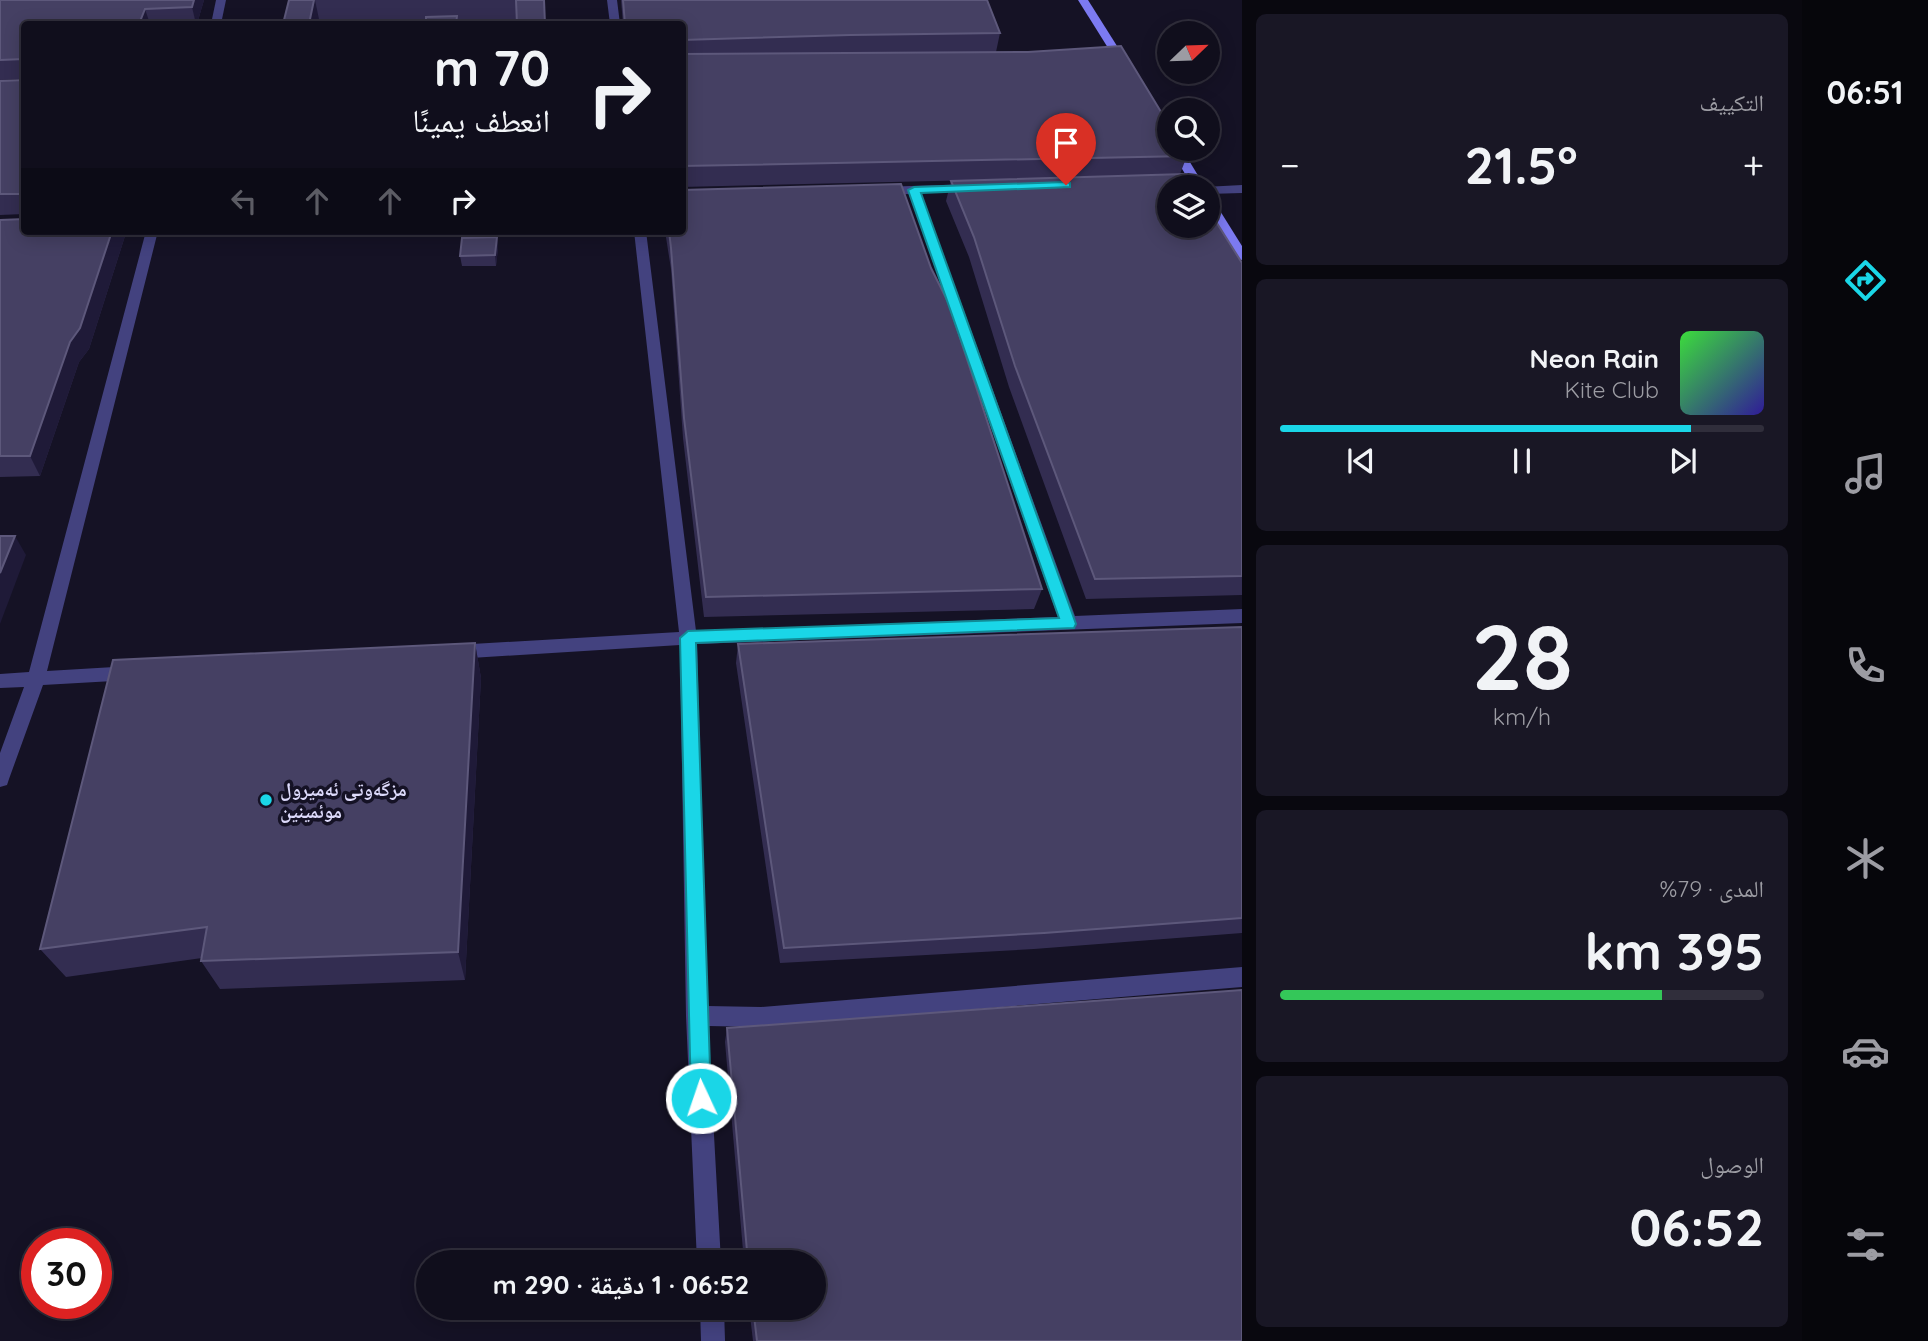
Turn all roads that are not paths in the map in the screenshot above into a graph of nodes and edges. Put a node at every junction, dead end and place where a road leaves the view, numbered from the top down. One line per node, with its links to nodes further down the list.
1 (221, 0): 4 (street)
2 (612, 0): 5 (street)
3 (1083, 0): 6 (street)
4 (217, 21)
5 (615, 21)
6 (1129, 74)
7 (987, 188): 9 (street)
8 (1242, 189): 10 (street)
9 (914, 190): 11 (street); 17 (street)
10 (1220, 190)
11 (873, 191)
12 (1220, 220): 15 (street)
13 (151, 235): 21 (street)
14 (640, 235): 18 (street)
15 (1242, 256)
16 (1242, 616): 17 (street)
17 (1069, 624): 18 (street)
18 (688, 638): 19 (street); 25 (street)
19 (438, 654)
20 (147, 672): 21 (street)
21 (36, 679): 22 (street); 23 (street)
22 (0, 681)
23 (0, 779)
24 (1242, 977): 25 (street)
25 (697, 1016): 26 (street)
26 (708, 1250)
27 (712, 1320): 28 (street)
28 (713, 1341)

